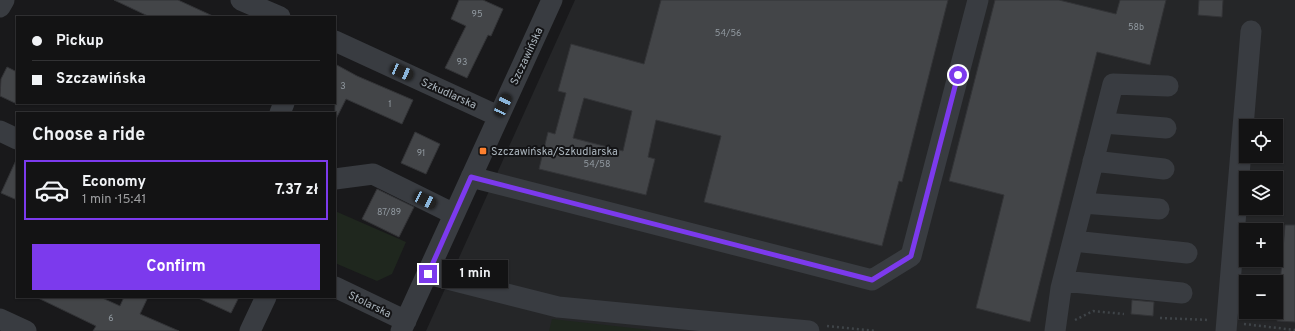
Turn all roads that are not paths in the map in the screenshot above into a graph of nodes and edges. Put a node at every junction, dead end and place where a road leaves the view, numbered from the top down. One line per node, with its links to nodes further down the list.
1 (4, 0): 5 (street)
2 (241, 0): 6 (street)
3 (552, 0): 10 (street, Szczawińska)
4 (978, 0): 17 (street)
5 (0, 7)
6 (278, 16)
7 (1251, 31): 36 (street)
8 (336, 41): 10 (street, Szkudlarska)
9 (1168, 86): 11 (street)
10 (498, 116): 17 (street, Szczawińska)
11 (1103, 123): 12 (street); 15 (street)
12 (1166, 128)
13 (0, 131): 14 (street)
14 (16, 139)
15 (1093, 161): 16 (street); 19 (street)
16 (1164, 168)
17 (471, 177): 21 (street, Szczawińska)
18 (336, 179): 21 (street)
19 (1083, 203): 20 (street); 22 (street)
20 (1159, 209)
21 (454, 214): 24 (street, Szczawińska)
22 (1073, 241): 23 (street); 25 (street)
23 (1187, 253)
24 (428, 274): 30 (street); 31 (street, Szczawińska)
25 (1063, 281): 27 (street); 35 (street)
26 (336, 288): 31 (street, Stolarska)
27 (1182, 293)
28 (266, 298): 33 (street)
29 (0, 319): 32 (street)
30 (658, 324): 34 (street)
31 (403, 326)
32 (26, 331)
33 (250, 331)
34 (809, 331)
35 (1055, 331)
36 (1226, 331)

